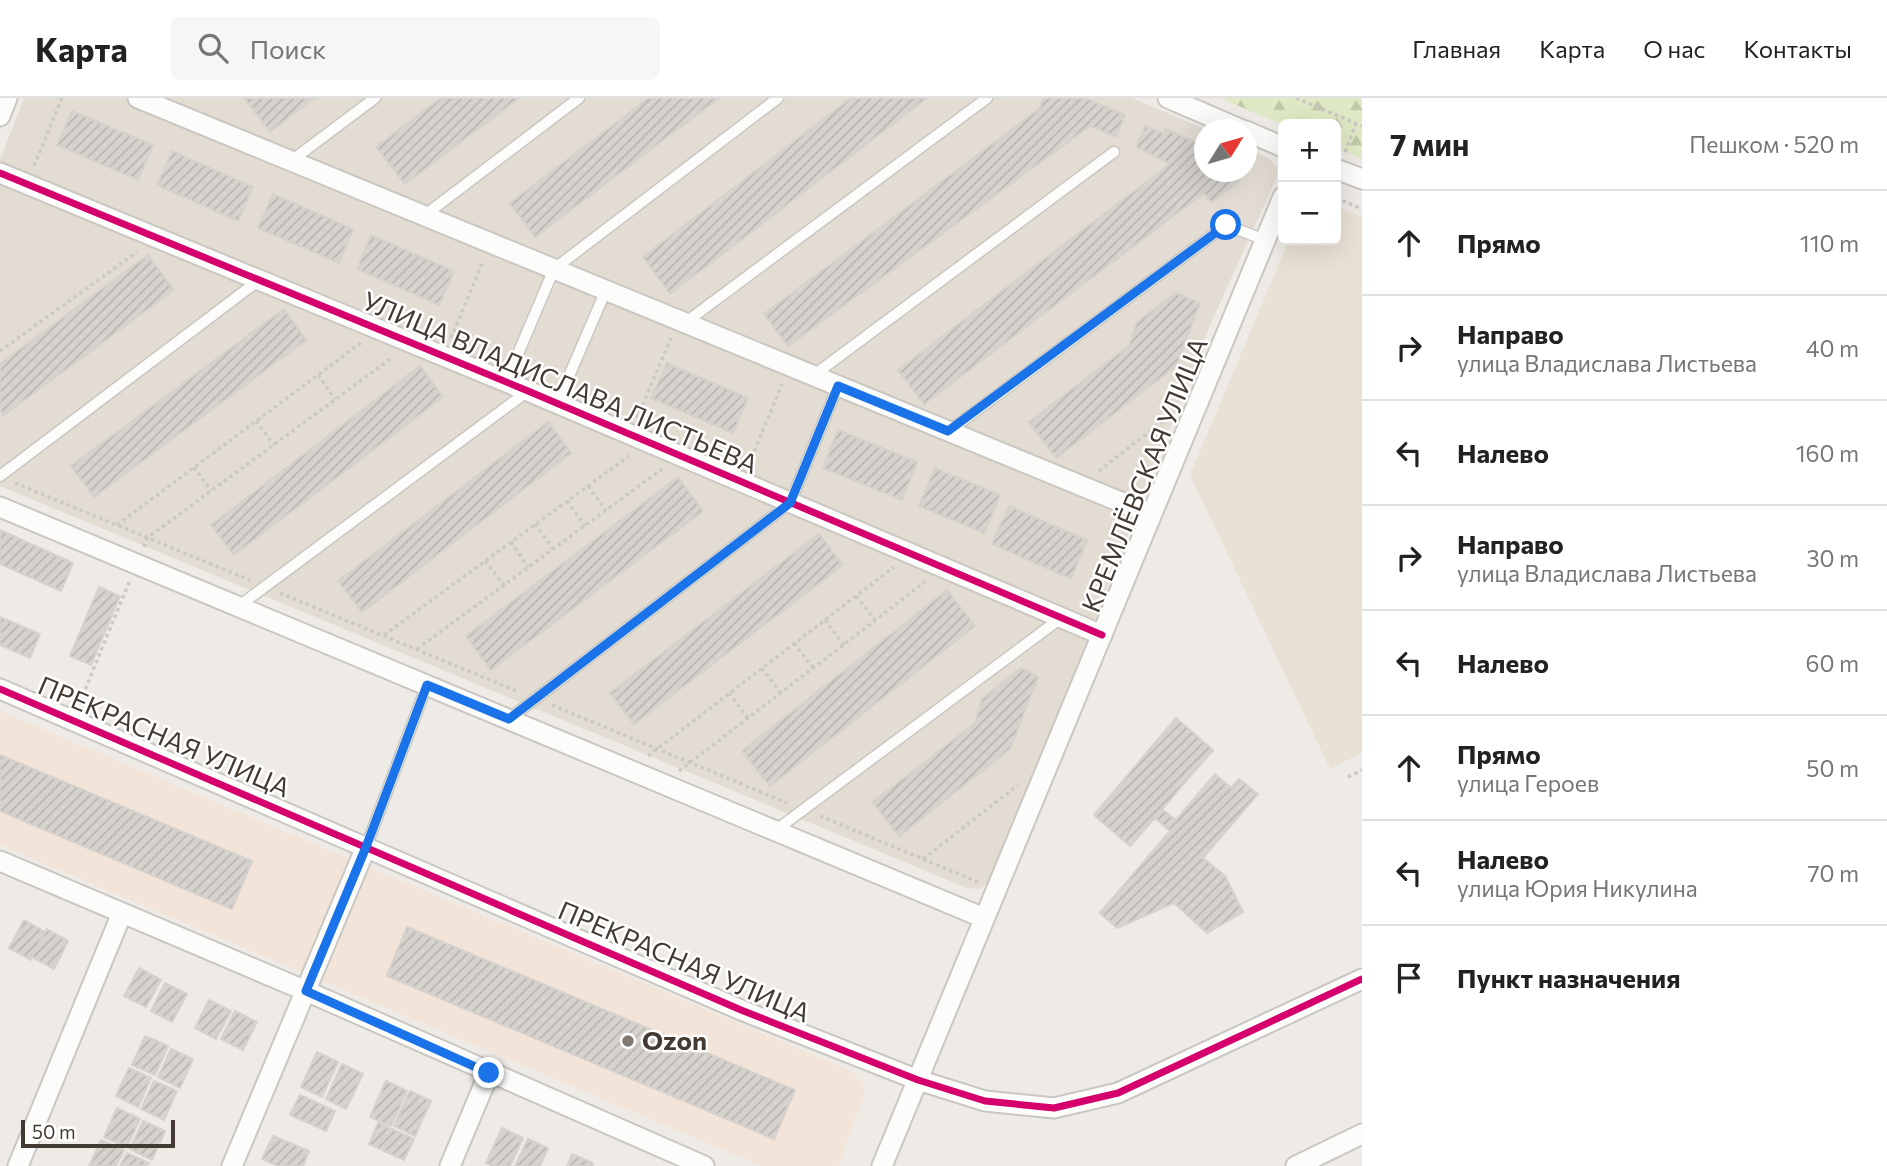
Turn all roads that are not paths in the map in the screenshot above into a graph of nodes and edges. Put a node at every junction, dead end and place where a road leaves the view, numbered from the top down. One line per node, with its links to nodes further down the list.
1 (7, 98): 9 (street)
2 (138, 98): 8 (street)
3 (375, 98): 14 (lane)
4 (579, 98): 19 (lane)
5 (778, 98): 21 (lane)
6 (987, 98): 24 (lane)
7 (1168, 98): 10 (street)
8 (168, 103): 14 (street)
9 (0, 116)
10 (1218, 119)
11 (1257, 136): 12 (street)
12 (1278, 145)
13 (1114, 152): 25 (lane)
14 (291, 161): 19 (street)
15 (1341, 171): 17 (street)
16 (0, 173): 22 (street, УЛИЦА ВЛАДИСЛАВА ЛИСТЬЕВА)
17 (1362, 180)
18 (1278, 209): 20 (street, КРЕМЛЁВСКАЯ УЛИЦА)
19 (424, 216): 21 (street)
20 (1265, 240): 30 (lane); 34 (street, КРЕМЛЁВСКАЯ УЛИЦА)
21 (554, 269): 23 (street); 26 (lane)
22 (258, 281): 26 (street, УЛИЦА ВЛАДИСЛАВА ЛИСТЬЕВА); 31 (lane)
23 (606, 290): 24 (street); 29 (lane)
24 (682, 322): 25 (street)
25 (814, 376): 27 (street)
26 (506, 382): 28 (street, УЛИЦА ВЛАДИСЛАВА ЛИСТЬЕВА)
27 (838, 386): 30 (street); 32 (lane)
28 (528, 391): 29 (street, УЛИЦА ВЛАДИСЛАВА ЛИСТЬЕВА); 35 (lane)
29 (557, 404): 32 (street, УЛИЦА ВЛАДИСЛАВА ЛИСТЬЕВА)
30 (948, 431): 34 (street)
31 (0, 476)
32 (790, 503): 36 (street, УЛИЦА ВЛАДИСЛАВА ЛИСТЬЕВА); 40 (lane)
33 (0, 507): 35 (street)
34 (1150, 514): 37 (street, КРЕМЛЁВСКАЯ УЛИЦА)
35 (239, 606): 38 (street)
36 (1061, 618): 37 (street, УЛИЦА ВЛАДИСЛАВА ЛИСТЬЕВА); 41 (lane)
37 (1102, 635): 45 (street, КРЕМЛЁВСКАЯ УЛИЦА)
38 (427, 685): 40 (street); 42 (lane)
39 (0, 689): 42 (street, ПРЕКРАСНАЯ УЛИЦА)
40 (509, 719): 41 (street)
41 (775, 831): 45 (street)
42 (366, 847): 47 (street); 49 (street, ПРЕКРАСНАЯ УЛИЦА)
43 (0, 861): 44 (street)
44 (122, 913): 47 (street); 52 (street)
45 (984, 918): 49 (street, КРЕМЛЁВСКАЯ УЛИЦА)
46 (1362, 979): 49 (street, ПРЕКРАСНАЯ УЛИЦА)
47 (306, 991): 48 (street); 53 (street)
48 (489, 1073): 51 (street); 54 (street)
49 (918, 1080): 56 (street, КРЕМЛЁВСКАЯ УЛИЦА)
50 (1362, 1134): 57 (street)
51 (670, 1159): 55 (street)
52 (18, 1166)
53 (232, 1166)
54 (450, 1166)
55 (704, 1166)
56 (882, 1166)
57 (1296, 1166)

